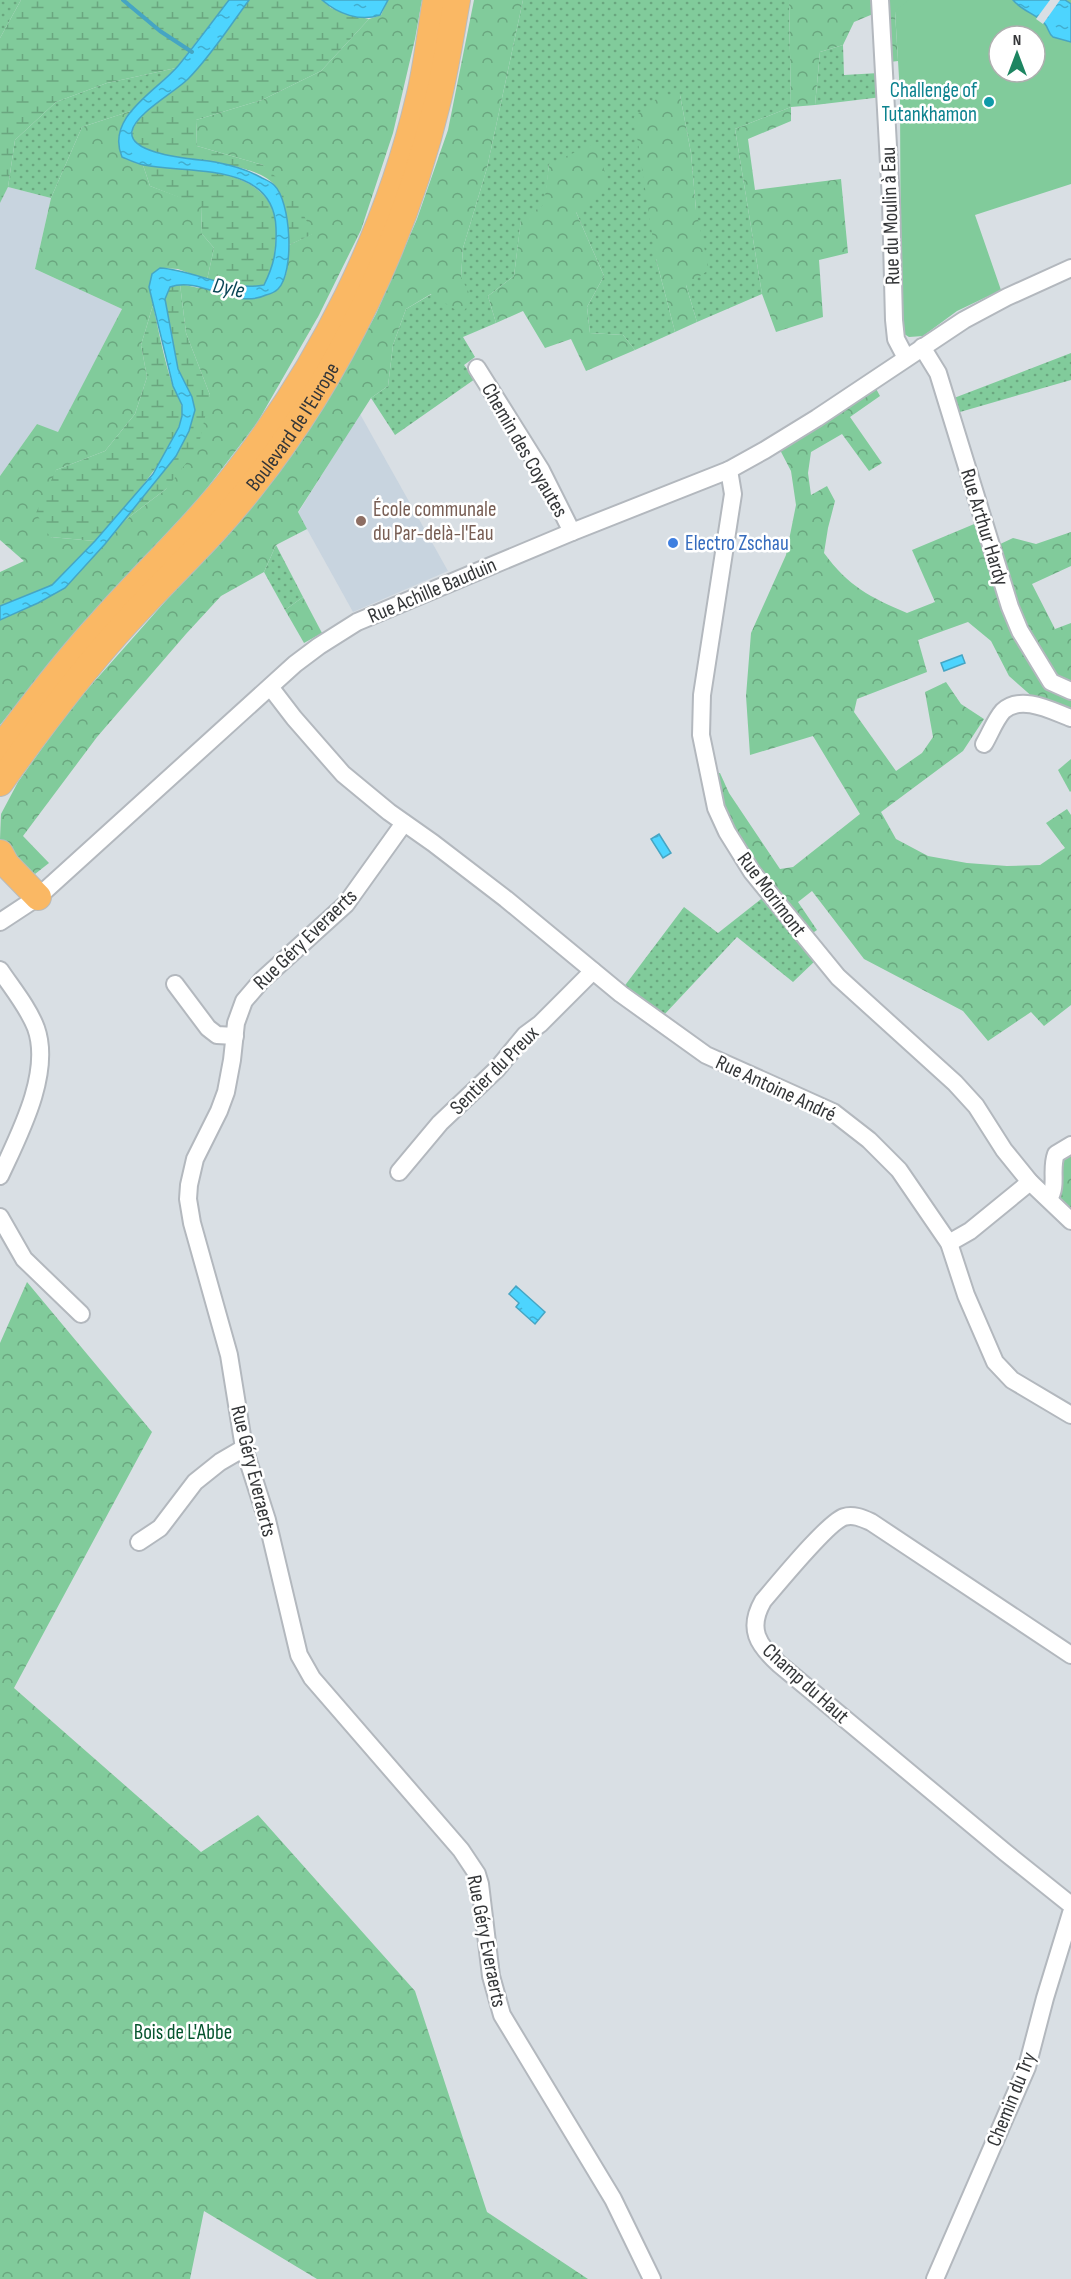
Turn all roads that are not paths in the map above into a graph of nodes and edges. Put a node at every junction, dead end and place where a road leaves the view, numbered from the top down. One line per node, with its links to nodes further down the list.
1 (436, 0): 14 (highway, Boulevard de l'Europe)
2 (457, 0): 15 (highway, Boulevard de l'Europe)
3 (880, 0): 6 (street, Rue du Moulin à Eau)
4 (1071, 268): 5 (street, Rue Achille Bauduin)
5 (922, 347): 6 (street, Rue Achille Bauduin); 11 (street, Rue Arthur Hardy)
6 (906, 358): 8 (street, Rue Achille Bauduin)
7 (477, 368): 9 (street, Chemin des Coyautes)
8 (729, 470): 9 (street, Rue Achille Bauduin); 27 (street, Rue Morimont)
9 (572, 532): 10 (street, Rue Achille Bauduin)
10 (271, 688): 16 (street); 18 (street, Rue Achille Bauduin)
11 (1071, 690)
12 (1071, 718): 13 (street)
13 (984, 744)
14 (0, 749)
15 (0, 783)
16 (404, 823): 21 (street, Rue Antoine André); 23 (street, Rue Géry Everaerts)
17 (2, 859): 18 (highway)
18 (38, 897): 19 (street, Rue Achille Bauduin)
19 (0, 922)
20 (0, 970): 26 (street)
21 (592, 971): 25 (street, Sentier du Preux); 31 (street, Rue Antoine André)
22 (175, 984): 23 (street)
23 (235, 1036): 34 (street, Rue Géry Everaerts)
24 (1071, 1145): 28 (street)
25 (399, 1172)
26 (0, 1176)
27 (1030, 1182): 28 (street, Rue Morimont); 31 (street)
28 (1049, 1199): 30 (street, Rue Morimont)
29 (0, 1217): 32 (street)
30 (1071, 1221)
31 (949, 1243): 33 (street, Rue Antoine André)
32 (81, 1314)
33 (1071, 1415)
34 (244, 1449): 35 (street); 39 (street, Rue Géry Everaerts)
35 (139, 1542)
36 (1071, 1655): 37 (street, Champ du Haut)
37 (1071, 1905)
38 (1071, 1913): 40 (street, Chemin du Try)
39 (652, 2279)
40 (935, 2279)

